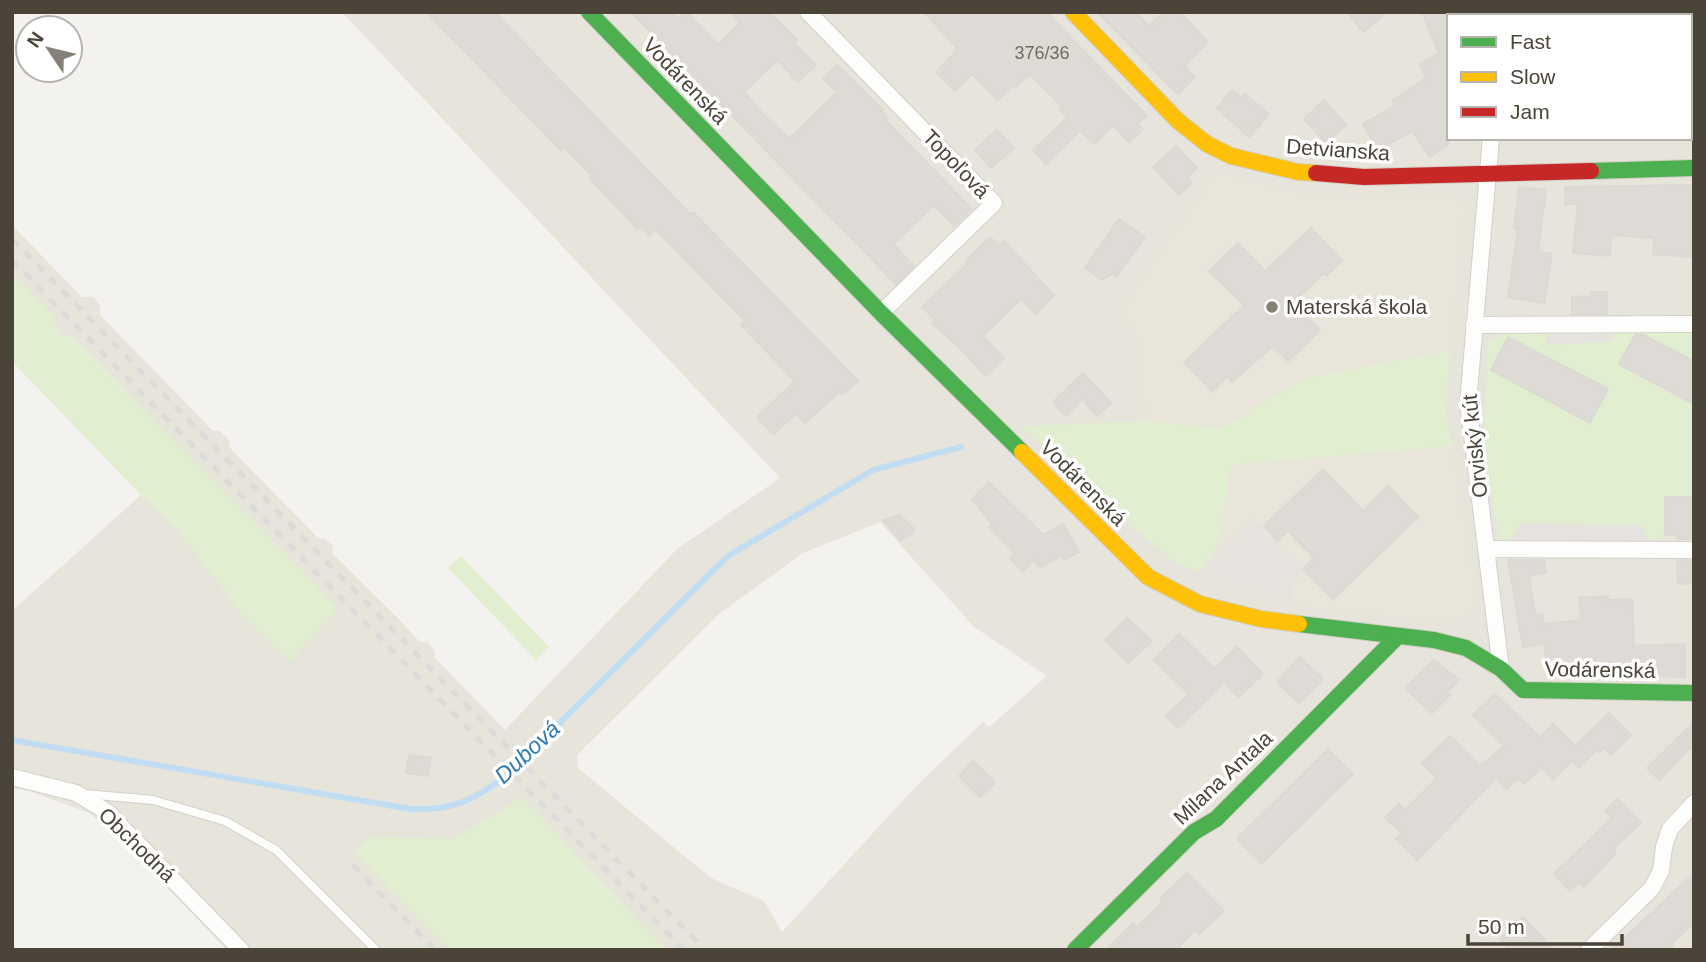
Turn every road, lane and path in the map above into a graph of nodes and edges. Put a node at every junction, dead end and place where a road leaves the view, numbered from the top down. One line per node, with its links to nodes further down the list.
1 (589, 12): 7 (street, Vodárenská)
2 (808, 12): 7 (street, Topoľová)
3 (1073, 12): 6 (street, Detvianska)
4 (1492, 140): 6 (street, Orviský kút)
5 (1694, 168): 6 (street)
6 (1490, 174): 9 (street, Orviský kút)
7 (881, 313): 12 (street, Vodárenská)
8 (1694, 324): 9 (street)
9 (1474, 325): 10 (street, Orviský kút)
10 (1487, 549): 11 (street); 13 (street, Orviský kút)
11 (1694, 550)
12 (1398, 636): 13 (street, Vodárenská); 20 (street, Milana Antala)
13 (1501, 669): 14 (street, Vodárenská)
14 (1694, 693)
15 (12, 777): 16 (street, Obchodná)
16 (76, 793): 18 (street, Obchodná); 19 (lane)
17 (1694, 803): 21 (street)
18 (241, 950)
19 (376, 950)
20 (1075, 950)
21 (1589, 950)

